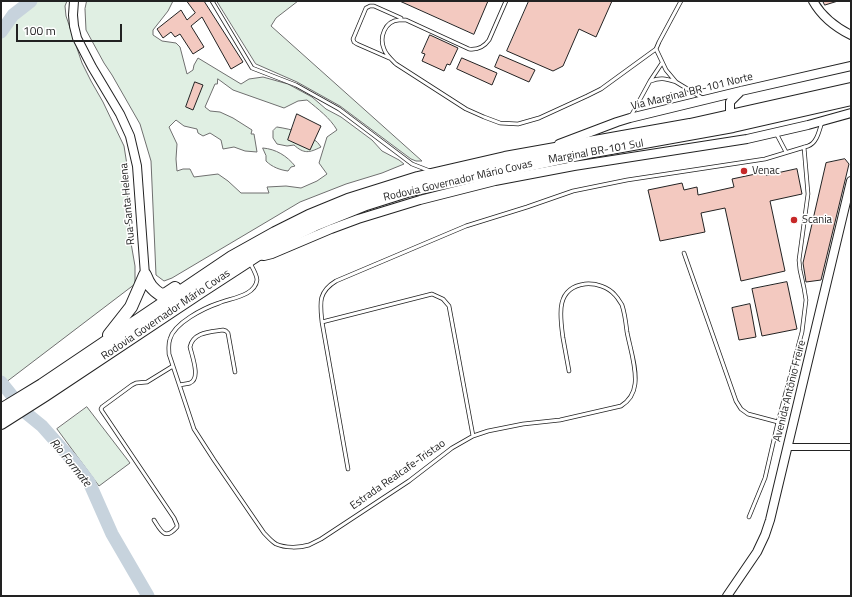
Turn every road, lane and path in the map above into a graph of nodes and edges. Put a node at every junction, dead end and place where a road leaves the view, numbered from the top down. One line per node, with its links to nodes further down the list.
1 (74, 1): 33 (street, Rua Santa Helena)
2 (212, 1): 28 (lane)
3 (506, 1): 6 (lane)
4 (681, 1): 8 (lane)
5 (813, 1): 7 (street)
6 (406, 20): 9 (lane); 9 (lane)
7 (851, 36)
8 (656, 49): 9 (lane); 10 (lane)
9 (389, 58)
10 (662, 63): 12 (lane); 13 (lane)
11 (851, 66): 15 (street, Via Marginal BR-101 Norte)
12 (650, 81): 13 (lane); 20 (lane)
13 (676, 82): 17 (lane)
14 (851, 89): 26 (highway, Rodovia Governador Mário Covas)
15 (741, 91): 17 (street, Via Marginal BR-101 Norte); 19 (street)
16 (851, 99): 32 (highway, Rodovia Governador Mário Covas)
17 (706, 100): 20 (street, Via Marginal BR-101 Norte)
18 (851, 113): 21 (street, Marginal BR-101 Sul)
19 (730, 114)
20 (630, 118): 26 (street, Via Marginal BR-101 Norte)
21 (823, 121): 23 (street, Marginal BR-101 Sul); 25 (lane)
22 (733, 127): 24 (street)
23 (776, 132): 24 (street, Marginal BR-101 Sul); 27 (lane)
24 (747, 139): 32 (street, Marginal BR-101 Sul)
25 (804, 147): 27 (lane); 42 (lane)
26 (541, 151): 28 (highway, Rodovia Governador Mário Covas)
27 (786, 152): 34 (lane)
28 (437, 174): 30 (highway, Rodovia Governador Mário Covas)
29 (851, 181): 45 (street, Avenida Antônio Freire)
30 (278, 232): 33 (highway); 35 (highway, Rodovia Governador Mário Covas)
31 (684, 253): 42 (lane)
32 (253, 258): 36 (lane, Estrada Realcafe-Tristao); 40 (highway, Rodovia Governador Mário Covas)
33 (145, 275): 35 (highway)
34 (322, 322): 44 (lane); 47 (lane)
35 (99, 347): 40 (highway, Rodovia Governador Mário Covas)
36 (173, 366): 39 (lane, Estrada Realcafe-Tristao); 49 (lane)
37 (568, 371): 44 (lane, Estrada Realcafe-Tristao)
38 (234, 372): 39 (lane)
39 (180, 385): 44 (lane, Estrada Realcafe-Tristao)
40 (43, 390): 41 (highway, Rodovia Governador Mário Covas); 43 (highway, Rodovia Governador Mário Covas)
41 (1, 410)
42 (778, 422): 48 (lane)
43 (1, 423)
44 (473, 436)
45 (788, 447): 46 (street); 50 (street, Avenida Antônio Freire)
46 (851, 447)
47 (348, 469)
48 (749, 517)
49 (154, 520)
50 (727, 596)

